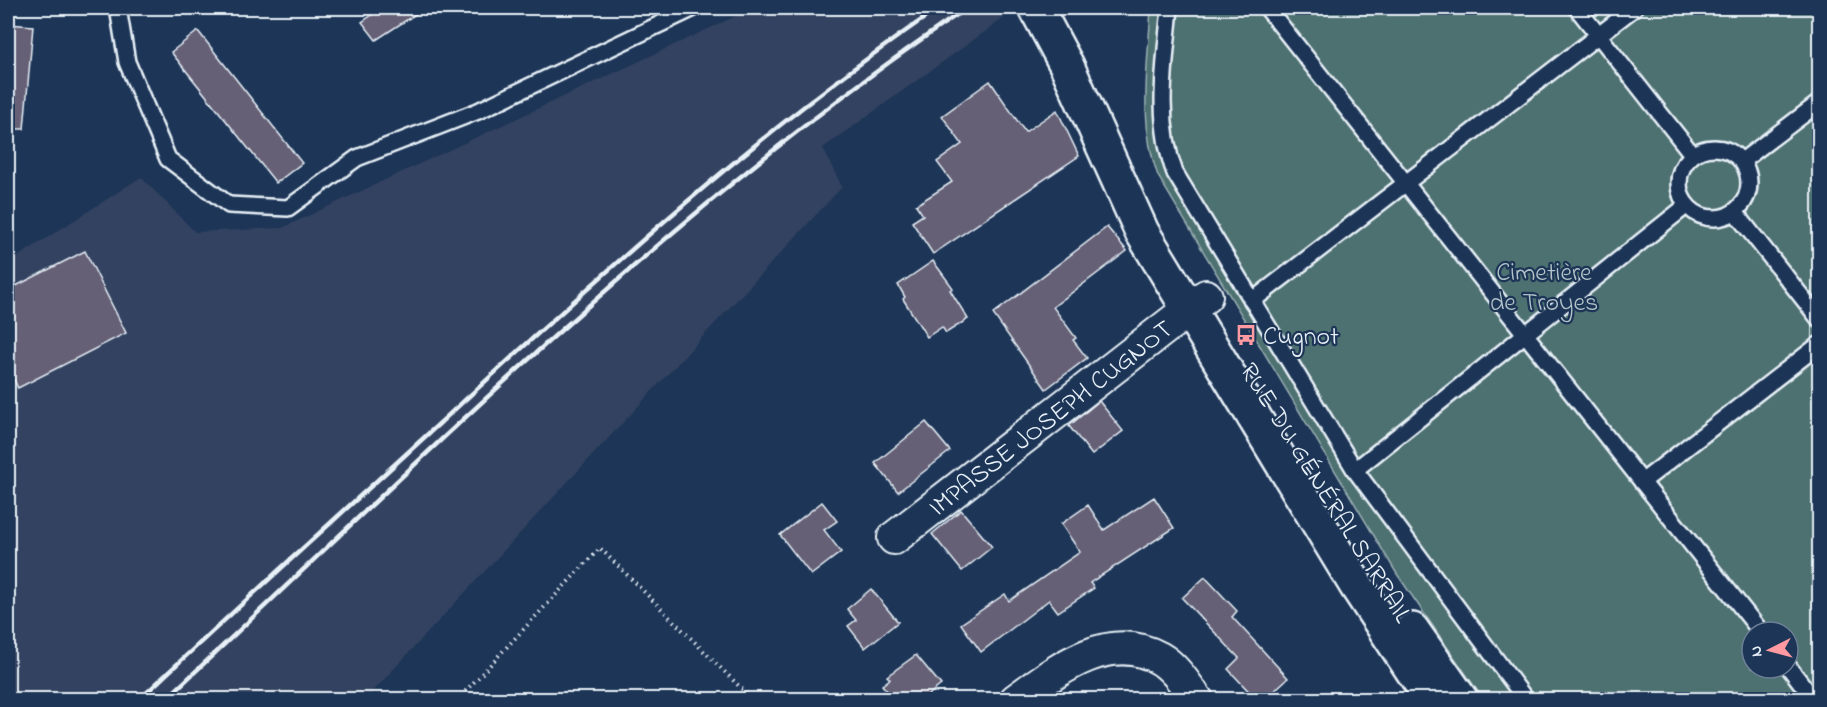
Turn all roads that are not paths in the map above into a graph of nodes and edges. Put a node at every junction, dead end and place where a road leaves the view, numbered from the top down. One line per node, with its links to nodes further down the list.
1 (118, 8): 2 (lane)
2 (694, 8)
3 (1170, 8): 15 (lane)
4 (1267, 8): 12 (lane)
5 (1577, 8): 8 (lane)
6 (1634, 8): 8 (lane)
7 (1039, 13): 16 (street, RUE DU GÉNÉRAL SARRAIL)
8 (1599, 35): 10 (lane); 12 (lane)
9 (1820, 102): 11 (lane)
10 (1692, 154): 11 (lane); 13 (lane)
11 (1742, 161): 14 (lane)
12 (1405, 182): 15 (lane); 18 (lane)
13 (1686, 206): 14 (lane); 18 (lane)
14 (1735, 212): 17 (lane)
15 (1252, 301): 20 (lane)
16 (1197, 303): 22 (street, IMPASSE JOSEPH CUGNOT); 27 (street, RUE DU GÉNÉRAL SARRAIL); 28 (street, RUE DU GÉNÉRAL SARRAIL)
17 (1820, 320)
18 (1526, 335): 20 (lane); 21 (lane)
19 (1820, 344): 21 (lane)
20 (1355, 470): 29 (lane)
21 (1642, 482): 23 (lane)
22 (894, 538)
23 (1751, 620)
24 (1799, 680): 30 (lane)
25 (1016, 699): 26 (street)
26 (1197, 699)
27 (1432, 699)
28 (1461, 699)
29 (1526, 699)
30 (1814, 699)

